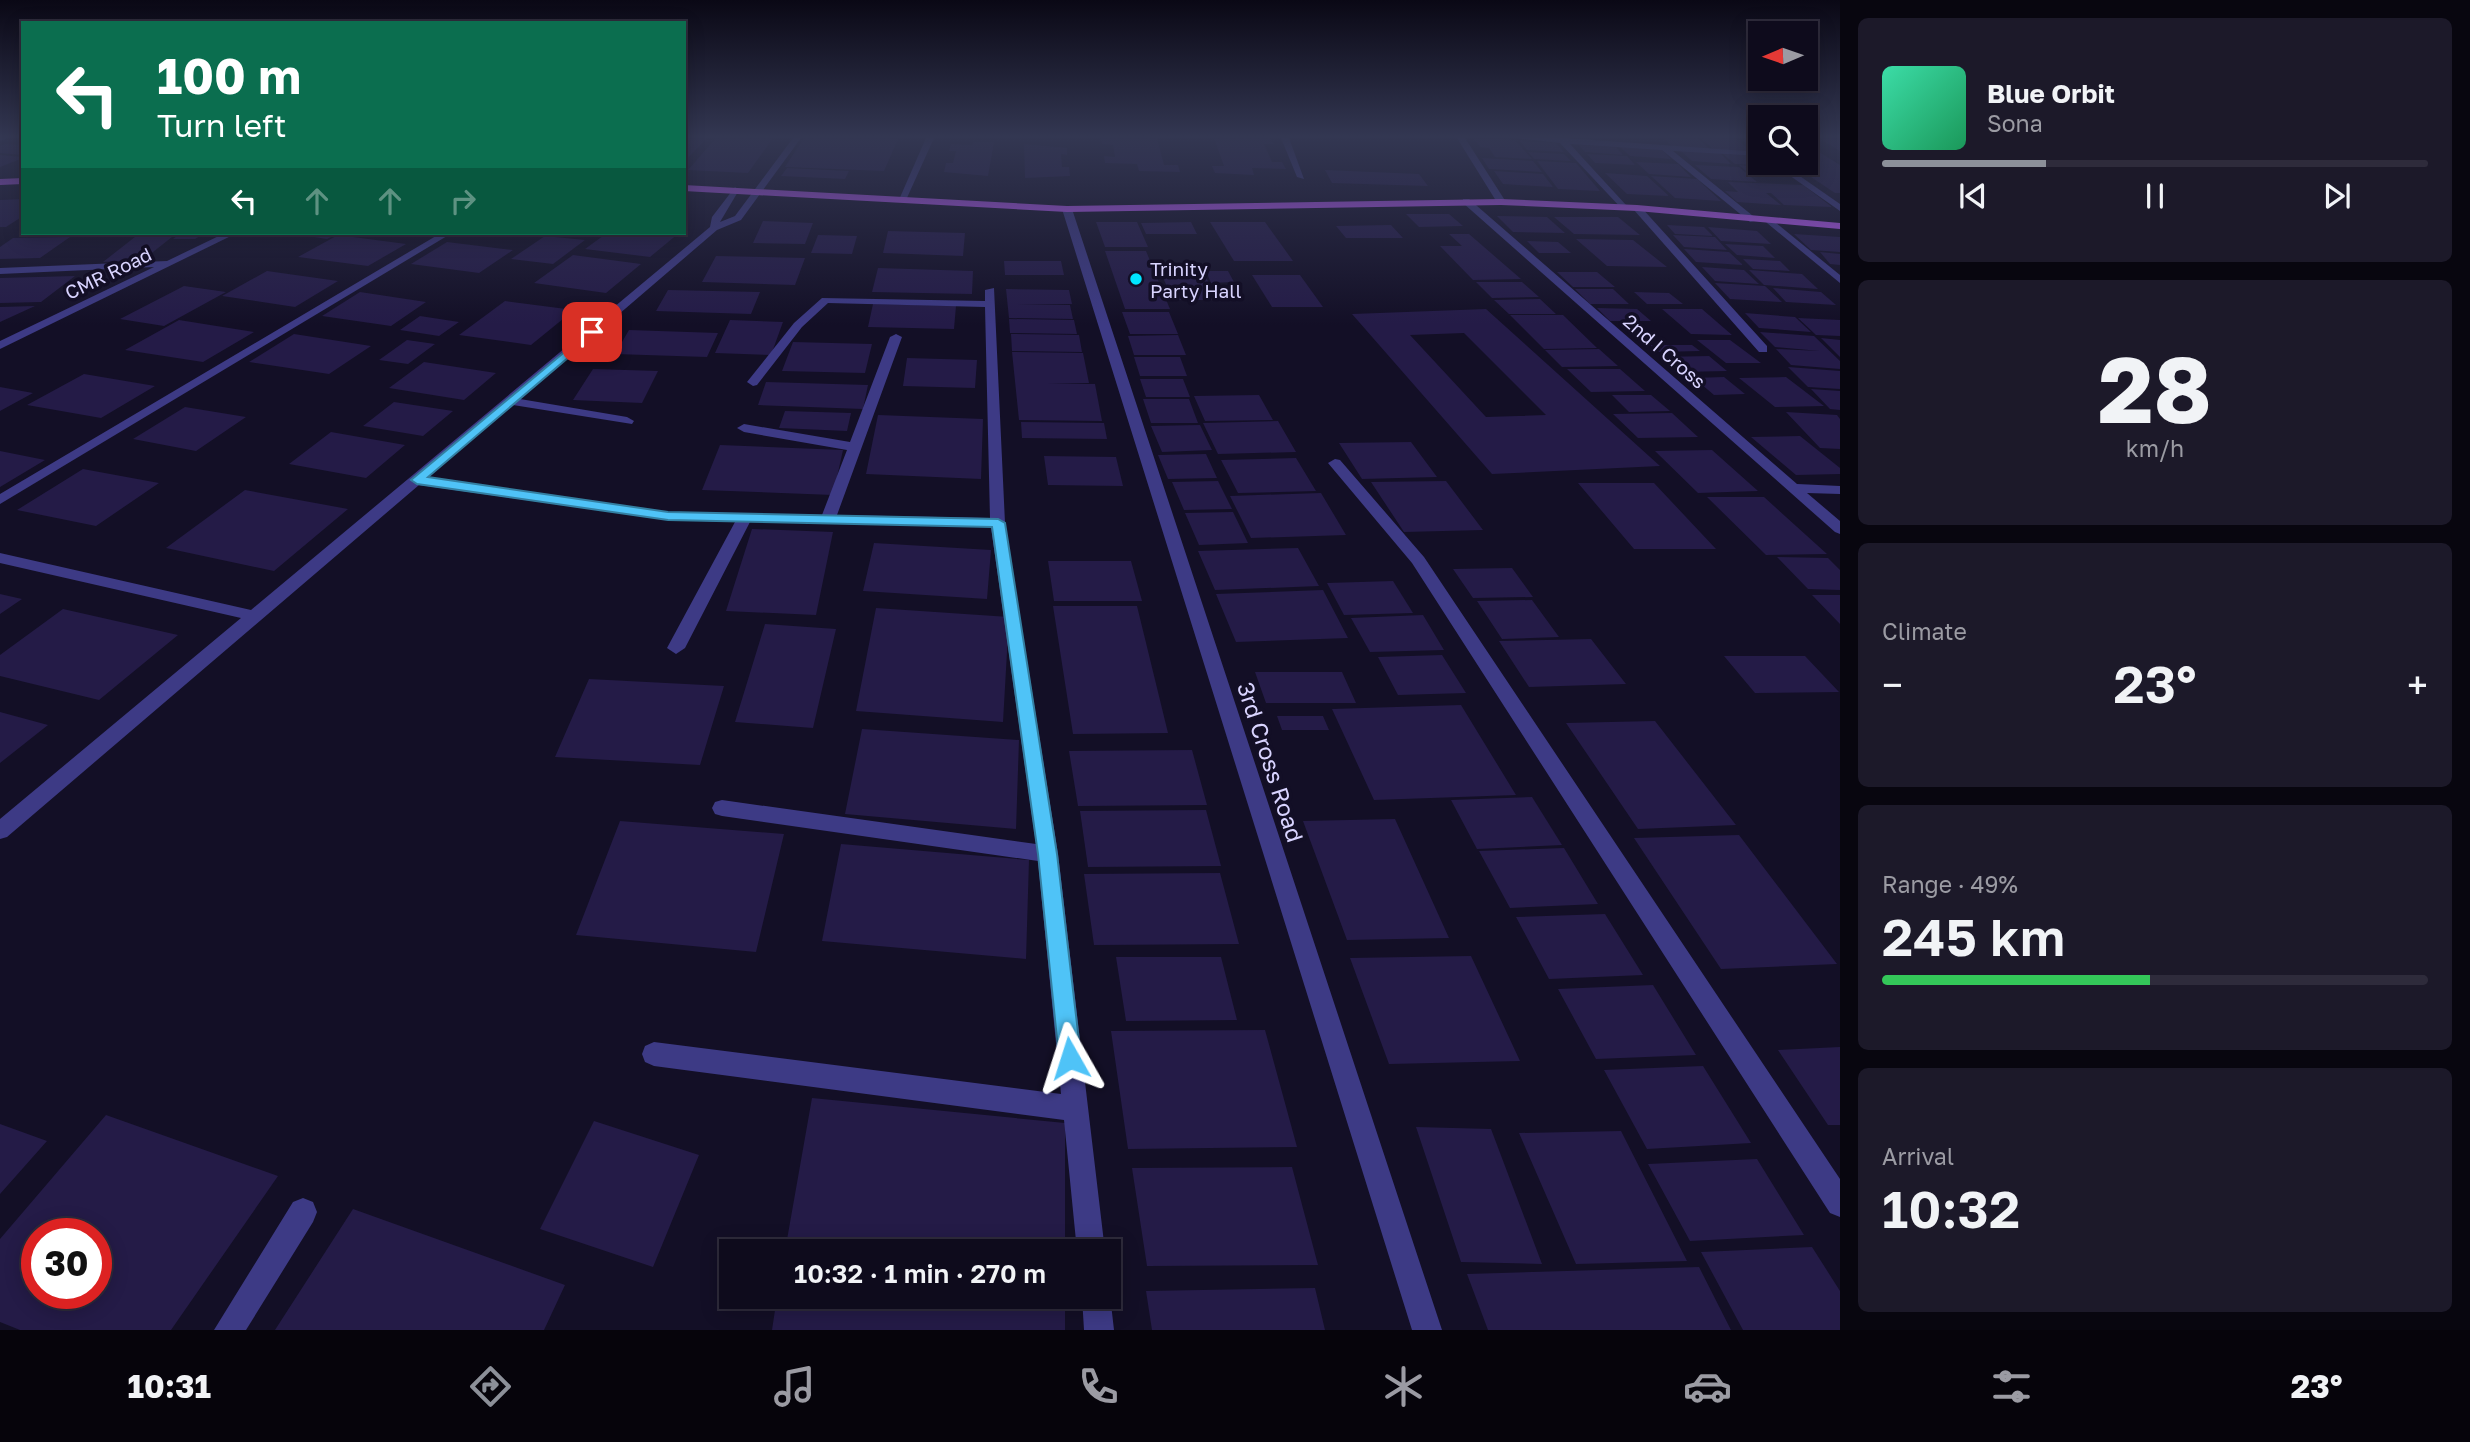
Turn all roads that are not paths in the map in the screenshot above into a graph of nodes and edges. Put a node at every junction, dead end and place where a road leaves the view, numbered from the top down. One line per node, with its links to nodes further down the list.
1 (728, 200): 14 (street)
2 (753, 200): 14 (street)
3 (902, 200): 10 (main road)
4 (1617, 200): 8 (street)
5 (1728, 200): 11 (street)
6 (1466, 201): 7 (main road); 10 (main road); 30 (street, 2nd I Cross)
7 (1501, 202): 8 (main road)
8 (1623, 207): 9 (main road)
9 (1637, 208): 11 (main road); 22 (street)
10 (1067, 209): 51 (street, 3rd Cross Road)
11 (1752, 220): 12 (main road)
12 (1770, 221): 13 (main road); 19 (street)
13 (1840, 226)
14 (714, 228): 24 (street)
15 (228, 235): 17 (street, CMR Road)
16 (444, 235): 32 (street)
17 (171, 263): 18 (street); 21 (street, CMR Road)
18 (0, 271)
19 (1840, 280)
20 (896, 337): 27 (street)
21 (0, 345)
22 (1763, 349)
23 (753, 382): 35 (street)
24 (510, 401): 25 (street); 29 (street)
25 (627, 421)
26 (744, 428): 27 (street)
27 (856, 447): 34 (street)
28 (1335, 463): 45 (street)
29 (417, 480): 33 (street); 38 (street)
30 (1793, 488): 31 (street); 36 (street, 2nd I Cross)
31 (1840, 491)
32 (0, 500)
33 (745, 519): 34 (street); 39 (street)
34 (827, 521): 35 (street)
35 (998, 523): 42 (street)
36 (1840, 529)
37 (0, 558): 38 (street)
38 (256, 616): 41 (street)
39 (676, 648)
40 (722, 808): 42 (street)
41 (0, 831)
42 (1048, 854): 44 (street)
43 (654, 1054): 44 (street)
44 (1076, 1109): 47 (street)
45 (1840, 1203)
46 (303, 1212): 49 (street)
47 (1090, 1239)
48 (1097, 1309): 50 (street)
49 (229, 1330)
50 (1099, 1330)
51 (1427, 1330)

